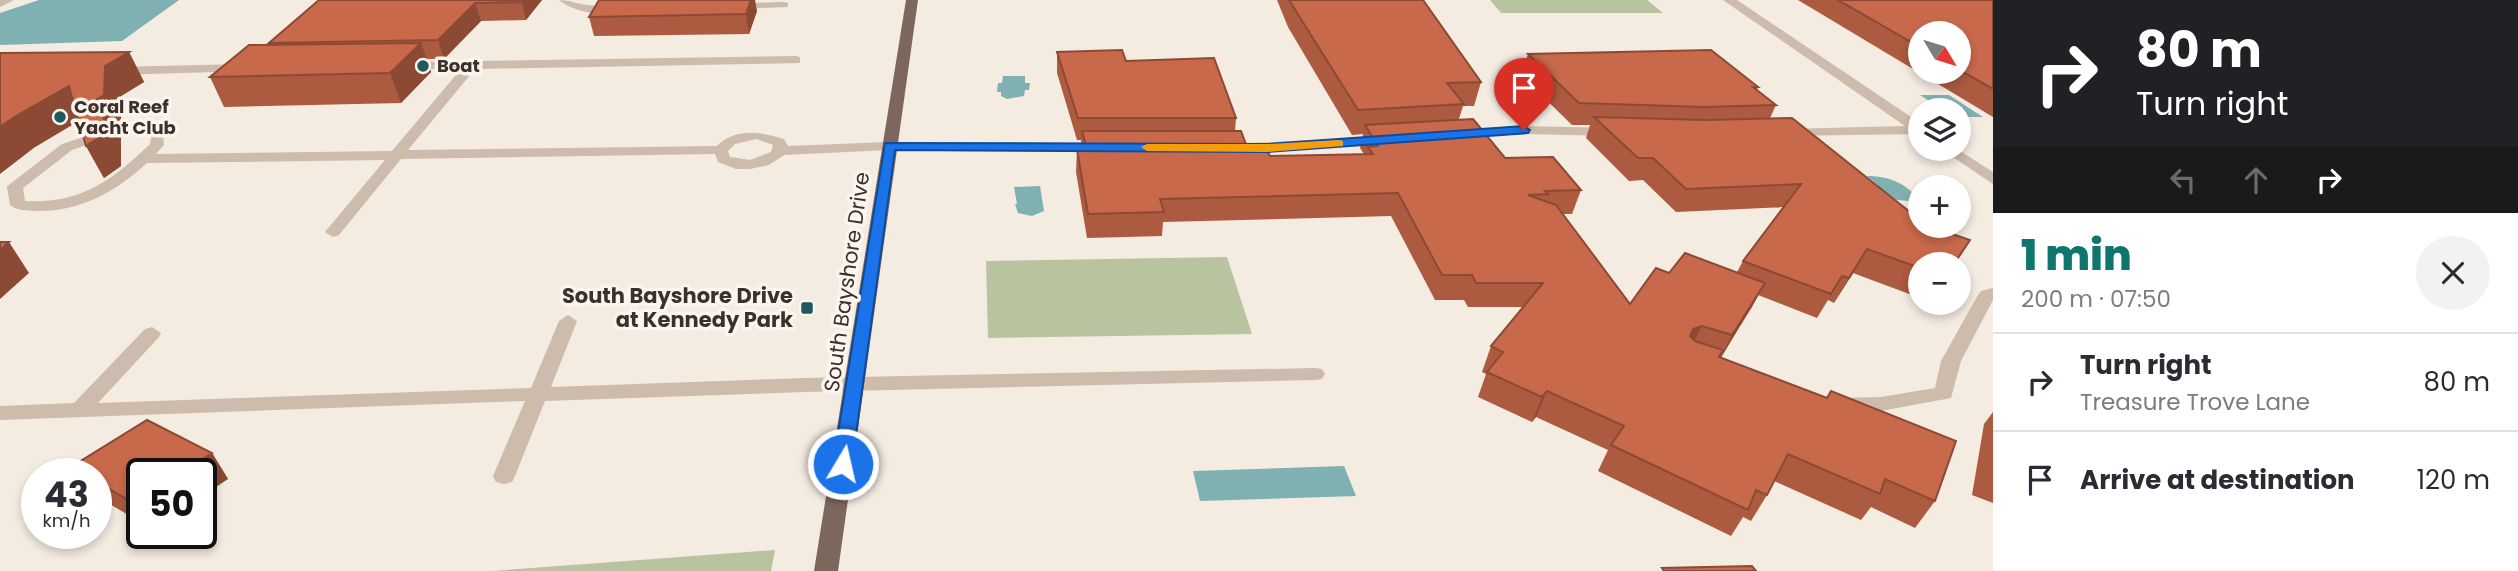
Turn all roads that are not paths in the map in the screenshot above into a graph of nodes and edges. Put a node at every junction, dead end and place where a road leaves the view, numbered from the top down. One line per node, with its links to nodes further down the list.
1 (8, 0): 5 (street)
2 (565, 0): 8 (street)
3 (912, 0): 22 (main road, South Bayshore Drive)
4 (1729, 0): 14 (street)
5 (0, 4)
6 (783, 5): 7 (street)
7 (717, 6)
8 (623, 8)
9 (796, 60): 10 (street)
10 (471, 65): 11 (street); 27 (street)
11 (389, 66)
12 (265, 68): 13 (street)
13 (100, 71)
14 (1908, 122)
15 (1908, 130): 19 (street)
16 (121, 132): 28 (street)
17 (1630, 133): 18 (street)
18 (1443, 134)
19 (1772, 134)
20 (93, 138): 28 (street)
21 (1398, 139): 24 (street)
22 (889, 146): 23 (street); 26 (street); 36 (main road, South Bayshore Drive)
23 (1124, 147)
24 (1208, 148)
25 (721, 150): 26 (street); 26 (street); 27 (street)
26 (780, 151)
27 (398, 154): 28 (street); 31 (street)
28 (142, 159)
29 (1966, 161): 30 (street)
30 (1993, 179)
31 (333, 232)
32 (1993, 293): 38 (street)
33 (568, 321): 37 (street)
34 (152, 333): 39 (street)
35 (1315, 374): 36 (street)
36 (855, 384): 37 (street); 42 (main road, South Bayshore Drive)
37 (538, 394): 39 (street); 41 (street)
38 (1827, 399)
39 (80, 410): 40 (street)
40 (0, 413)
41 (504, 475)
42 (826, 571)

